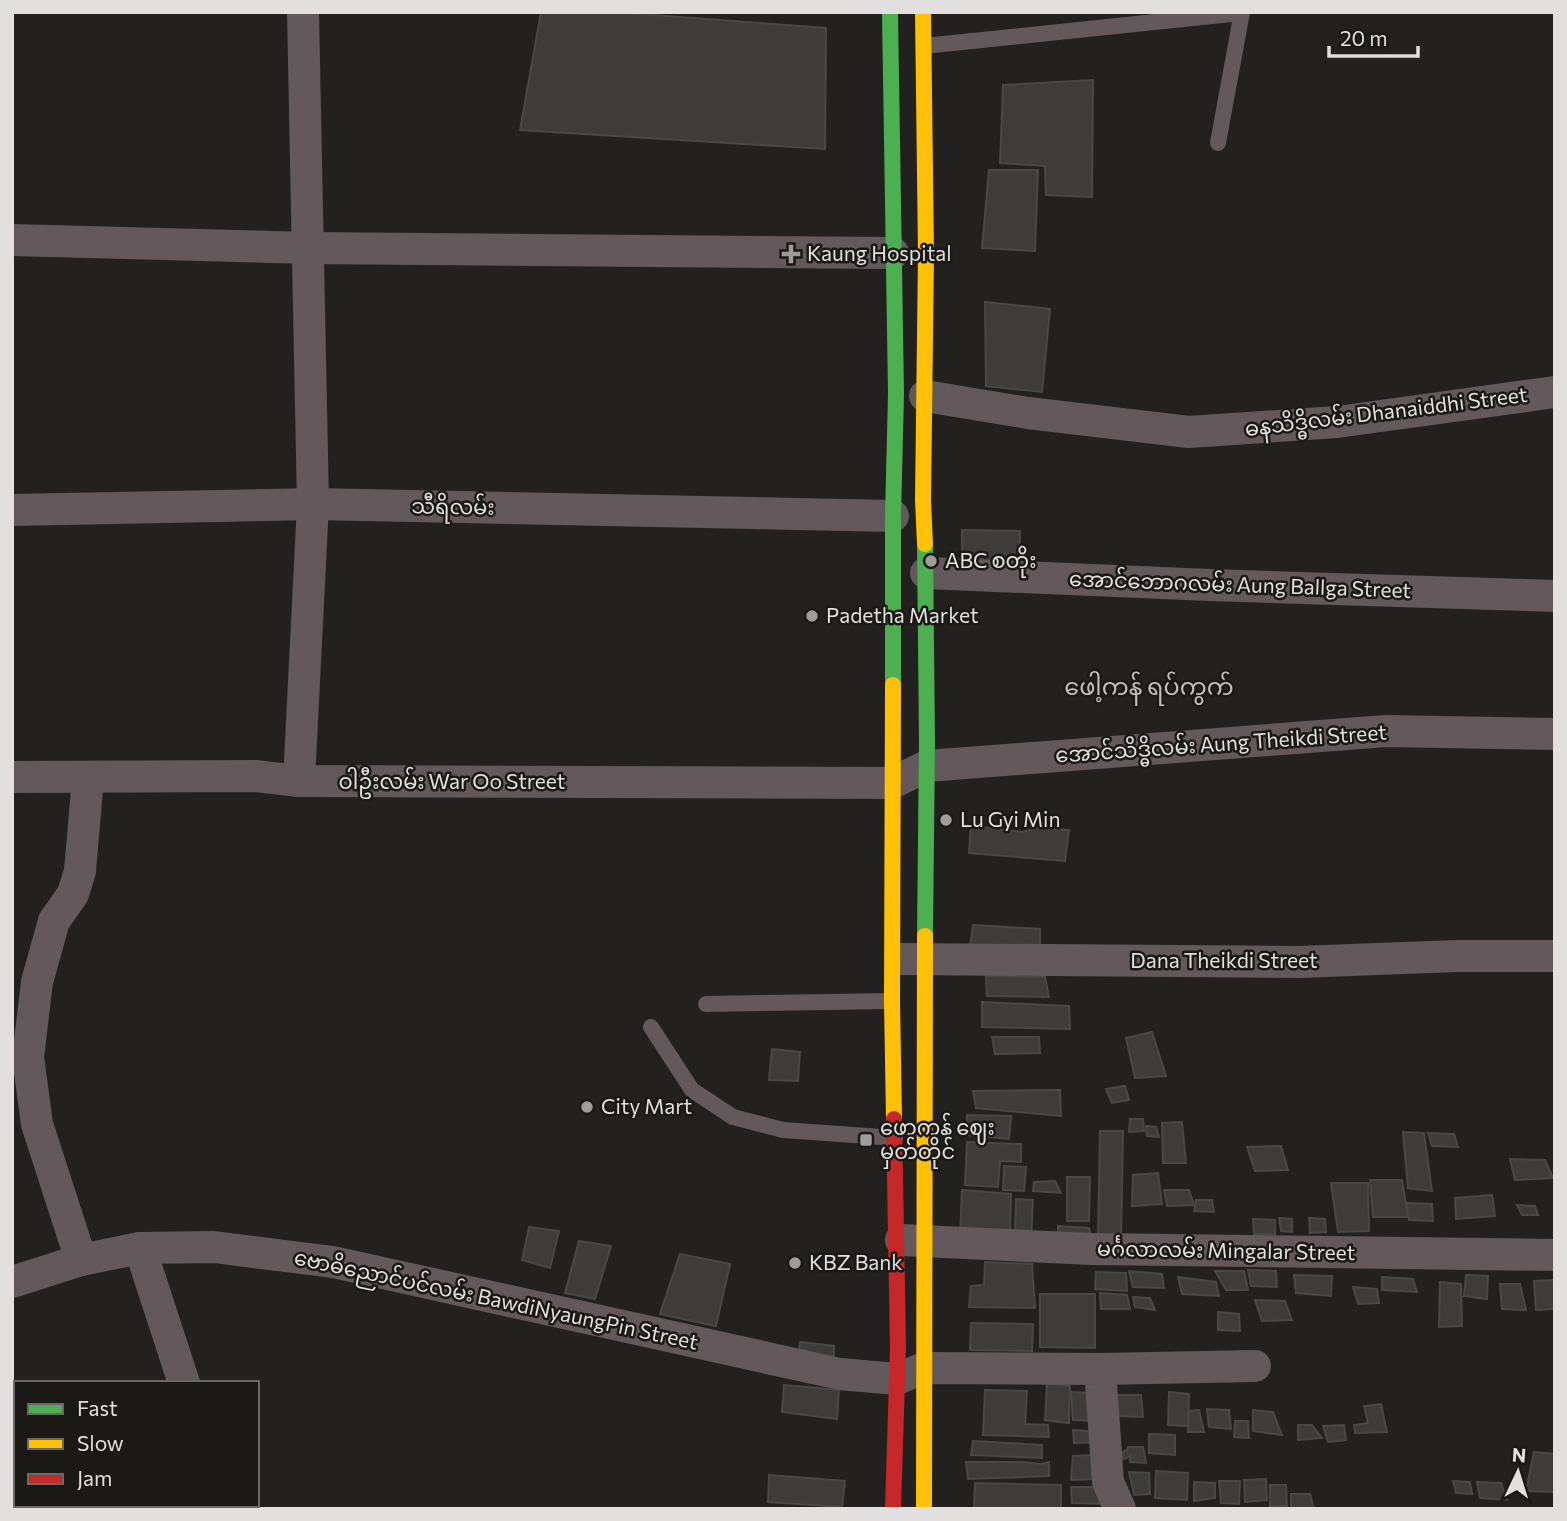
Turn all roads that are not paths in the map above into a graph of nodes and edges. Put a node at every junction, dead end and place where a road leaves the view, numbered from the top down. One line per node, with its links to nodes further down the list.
1 (303, 12): 8 (street)
2 (890, 12): 5 (main road)
3 (923, 12): 5 (main road)
4 (1241, 13): 5 (lane); 6 (lane)
5 (907, 44): 9 (main road); 11 (main road)
6 (1218, 143)
7 (12, 240): 8 (street)
8 (308, 248): 9 (street); 12 (street)
9 (893, 253): 14 (main road)
10 (1555, 392): 11 (street, ဓနသိဒ္ဓိလမ်း Dhanaiddhi Street)
11 (925, 396): 15 (main road)
12 (313, 504): 13 (street, သီရိလမ်း); 14 (street, သီရိလမ်း); 21 (street)
13 (12, 510)
14 (893, 516): 22 (main road)
15 (926, 573): 16 (street, အောင်ဘောဂလမ်း Aung Ballga Street); 18 (main road)
16 (1555, 596)
17 (1555, 734): 18 (street, အောင်သိဒ္ဓိလမ်း Aung Theikdi Street)
18 (927, 766): 22 (street, အောင်သိဒ္ဓိလမ်း Aung Theikdi Street); 25 (main road)
19 (12, 777): 20 (street, ဝါဦးလမ်း War Oo Street)
20 (88, 778): 21 (street, ဝါဦးလမ်း War Oo Street); 34 (street)
21 (299, 781): 22 (street, ဝါဦးလမ်း War Oo Street)
22 (892, 783): 24 (main road)
23 (1555, 956): 25 (street, Dana Theikdi Street)
24 (893, 959): 25 (street, Dana Theikdi Street); 26 (main road)
25 (925, 959): 26 (main road)
26 (908, 1001): 27 (lane); 29 (main road); 30 (main road)
27 (706, 1004)
28 (651, 1027): 29 (lane)
29 (895, 1138): 30 (main road); 31 (main road)
30 (924, 1139): 31 (main road)
31 (910, 1240): 33 (street, မင်္ဂလာလမ်း Mingalar Street); 38 (main road); 38 (main road)
32 (140, 1248): 34 (street, ဗောဓိညောင်ပင်လမ်း BawdiNyaungPin Street); 38 (street, ဗောဓိညောင်ပင်လမ်း BawdiNyaungPin Street); 39 (street)
33 (1555, 1255)
34 (81, 1260): 35 (street, ဗောဓိညောင်ပင်လမ်း BawdiNyaungPin Street)
35 (12, 1282)
36 (1255, 1366): 37 (street, ဗောဓိညောင်ပင်လမ်း BawdiNyaungPin Street)
37 (1100, 1369): 38 (street, ဗောဓိညောင်ပင်လမ်း BawdiNyaungPin Street); 42 (street)
38 (911, 1374): 40 (main road); 41 (main road)
39 (183, 1381)
40 (893, 1509)
41 (924, 1509)
42 (1120, 1509)

